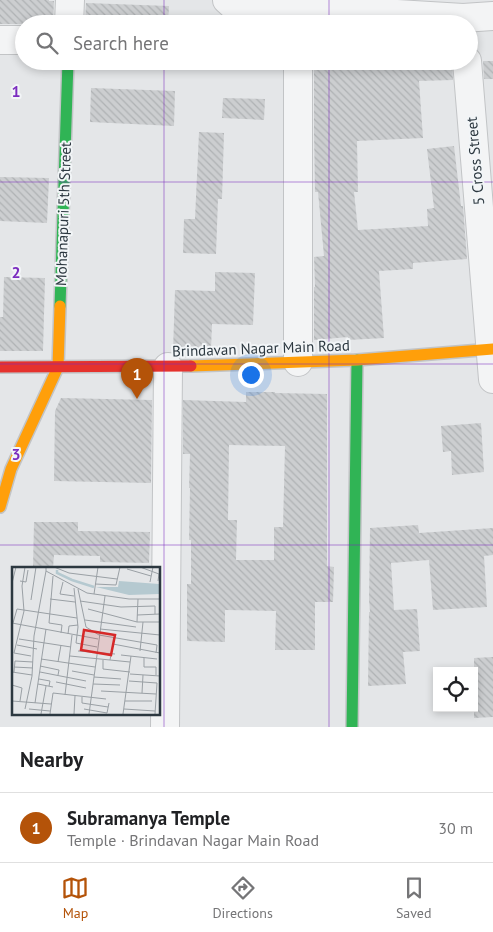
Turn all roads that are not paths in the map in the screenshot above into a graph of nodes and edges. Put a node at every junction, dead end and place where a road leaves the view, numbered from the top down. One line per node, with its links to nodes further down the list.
1 (70, 0): 4 (street)
2 (227, 0): 5 (street)
3 (463, 14): 6 (street); 7 (street)
4 (70, 15)
5 (288, 15)
6 (380, 15)
7 (493, 16)
8 (0, 40): 9 (street)
9 (15, 40)
10 (68, 70): 18 (street, Mohanapuri 5th Street)
11 (298, 70): 15 (street)
12 (468, 70): 13 (street, 5 Cross Street)
13 (492, 349): 14 (street, Brindavan Nagar Main Road); 19 (street, 5 Cross Street)
14 (357, 360): 15 (street, Brindavan Nagar Main Road); 22 (street)
15 (298, 362): 16 (street, Brindavan Nagar Main Road)
16 (168, 366): 18 (street, Brindavan Nagar Main Road); 21 (street)
17 (0, 367): 18 (street, Brindavan Nagar Main Road)
18 (58, 367): 20 (street)
19 (493, 379)
20 (0, 507)
21 (165, 727)
22 (352, 727)

